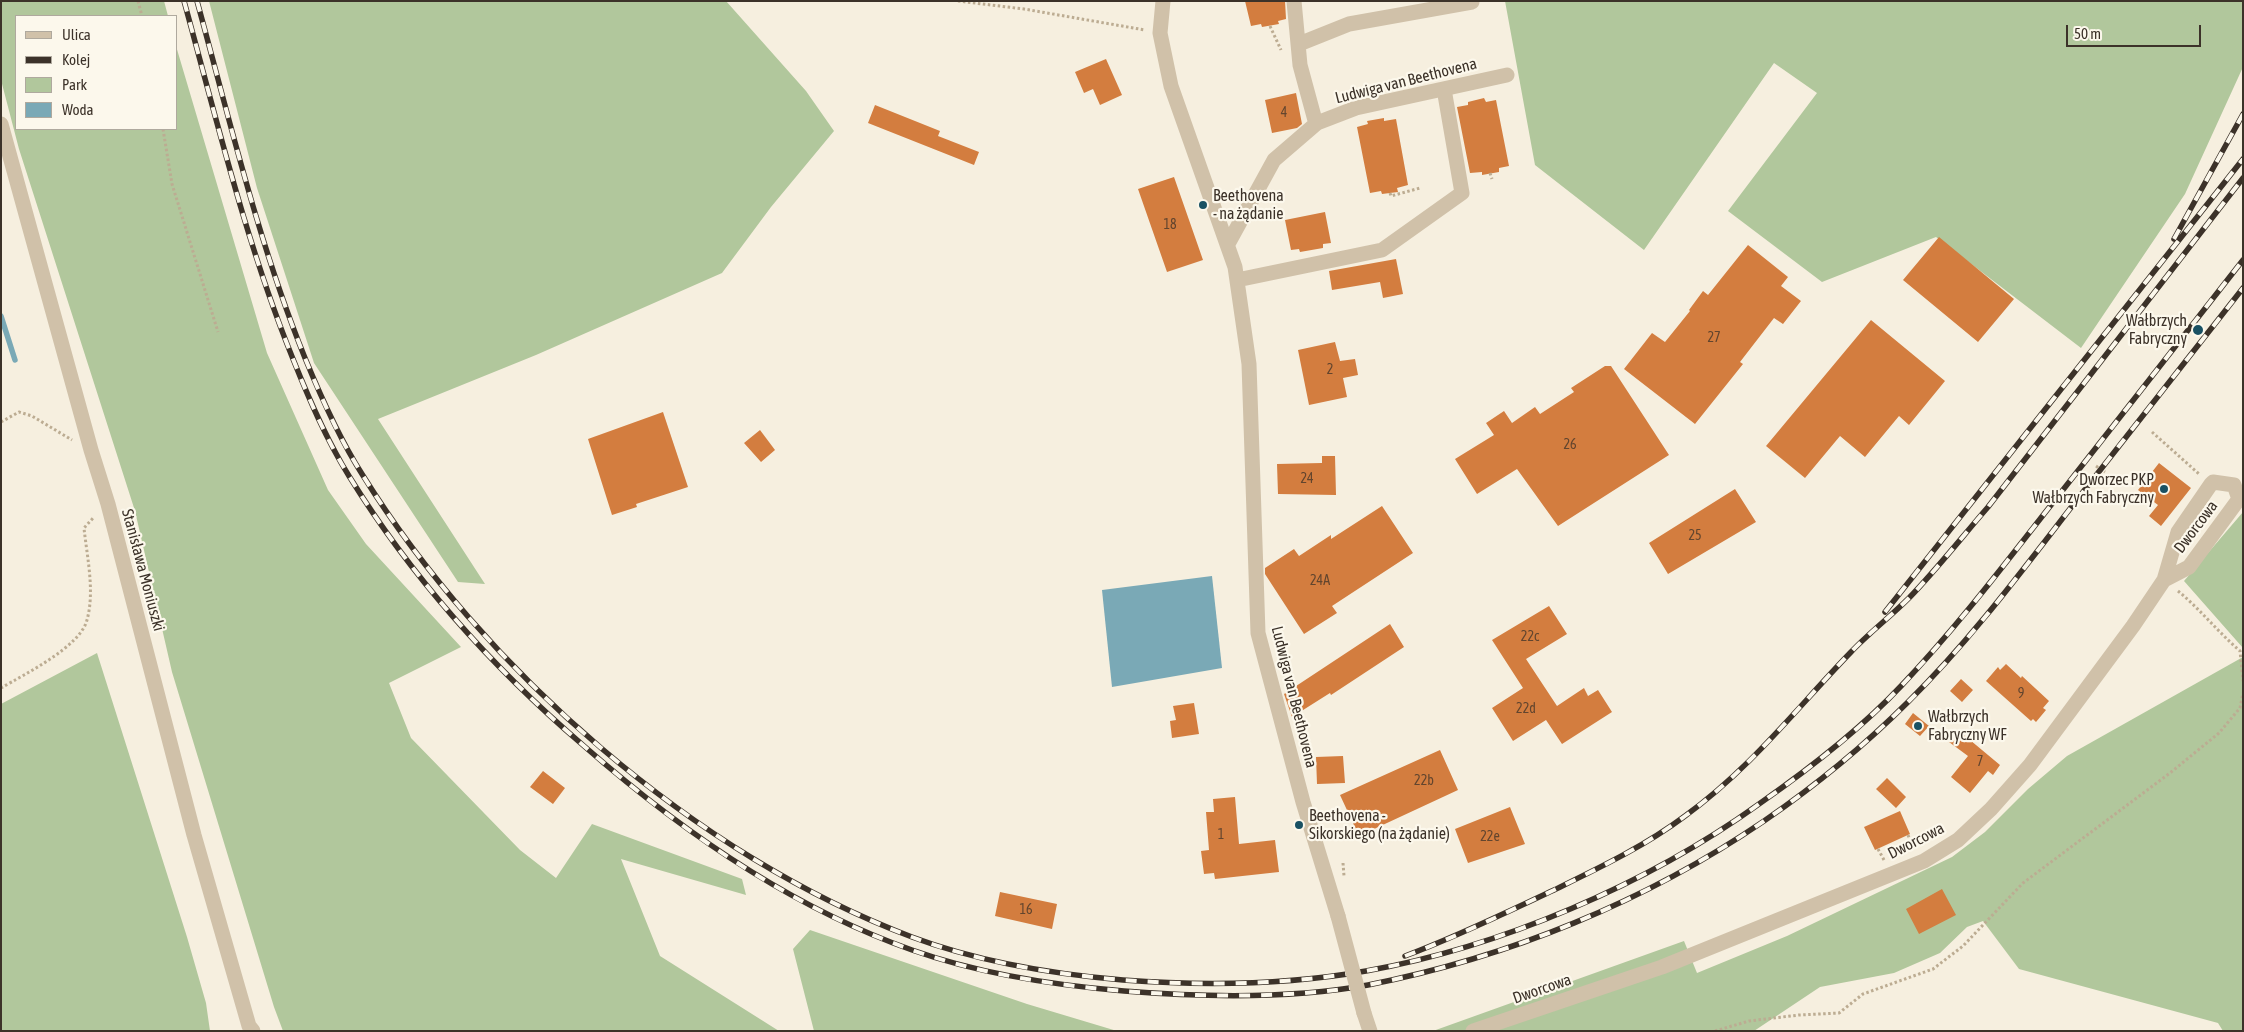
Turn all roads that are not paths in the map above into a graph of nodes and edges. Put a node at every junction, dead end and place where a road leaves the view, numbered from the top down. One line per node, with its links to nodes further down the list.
1 (1163, 1): 9 (street, Ludwiga van Beethovena)
2 (1294, 1): 4 (street)
3 (1472, 2): 4 (street)
4 (1299, 44): 8 (street)
5 (1507, 76): 6 (street, Ludwiga van Beethovena)
6 (1444, 89): 8 (street, Ludwiga van Beethovena); 10 (street)
7 (1, 124): 12 (street, Stanisława Moniuszki)
8 (1316, 124): 9 (street, Ludwiga van Beethovena)
9 (1228, 244): 10 (street, Ludwiga van Beethovena)
10 (1237, 280): 13 (street, Ludwiga van Beethovena, bridge)
11 (2164, 580): 11 (street, Dworcowa); 14 (street, Dworcowa)
12 (250, 1029)
13 (1370, 1031)
14 (1473, 1031)

